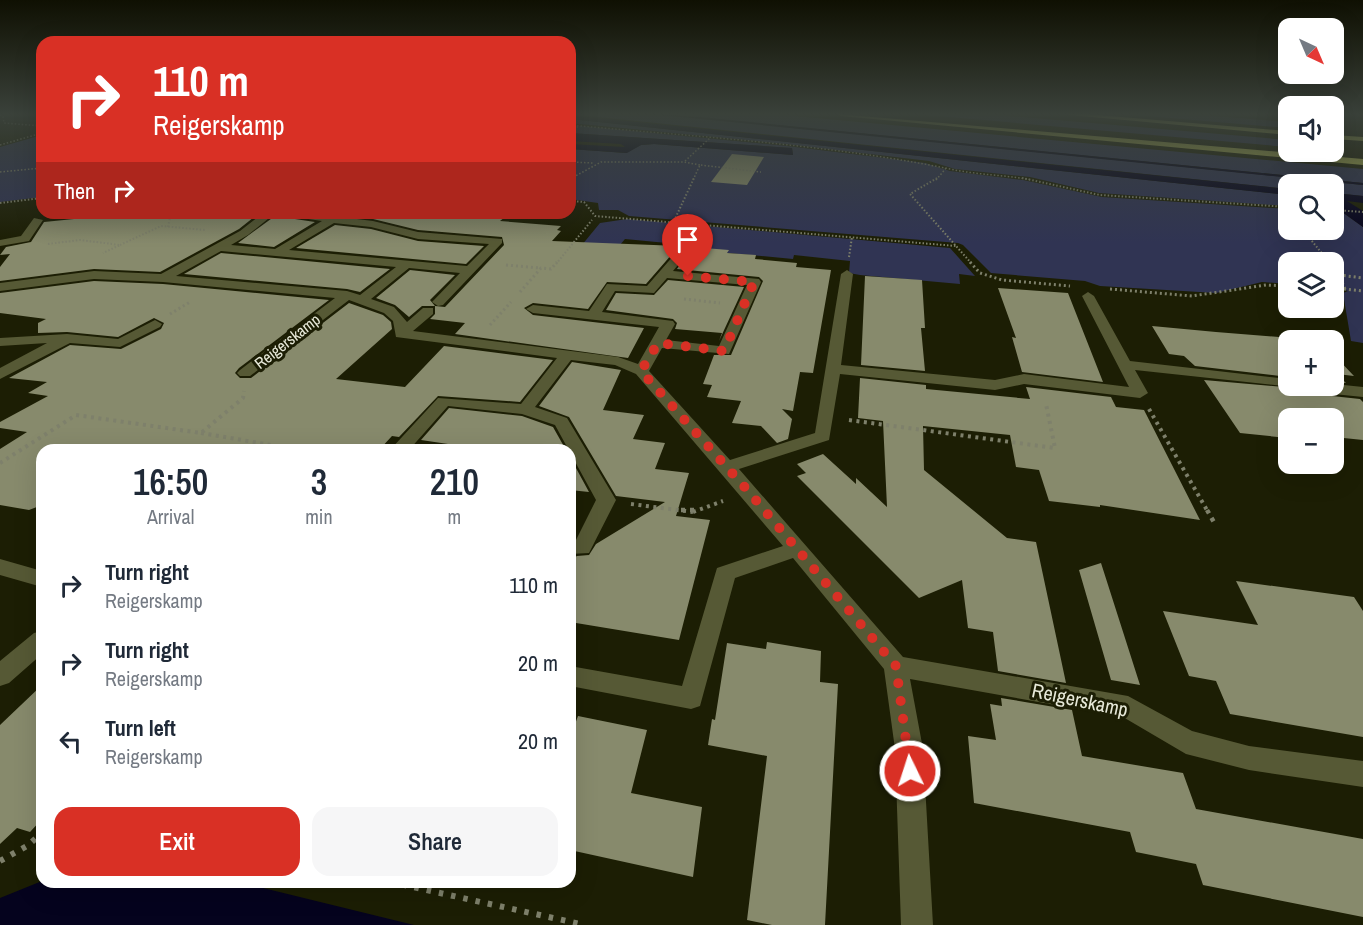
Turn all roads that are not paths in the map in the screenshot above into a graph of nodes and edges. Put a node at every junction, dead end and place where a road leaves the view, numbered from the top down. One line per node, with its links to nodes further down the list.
1 (1310, 157): 2 (highway)
2 (1363, 162)
3 (262, 219): 7 (street)
4 (333, 219): 9 (street); 11 (street)
5 (38, 220): 6 (street)
6 (0, 243)
7 (219, 247): 9 (street); 14 (street)
8 (685, 249): 13 (street)
9 (278, 252): 10 (street)
10 (404, 266): 11 (street); 18 (street)
11 (473, 266): 22 (street)
12 (847, 273): 28 (street)
13 (666, 274): 20 (street); 25 (street)
14 (163, 278): 15 (street, Reigerskamp); 17 (street, Reigerskamp)
15 (0, 287)
16 (1084, 291): 27 (street)
17 (347, 295): 18 (street, Reigerskamp); 30 (street, Reigerskamp)
18 (361, 301): 22 (street, Reigerskamp)
19 (533, 309): 20 (street)
20 (593, 315): 25 (street)
21 (154, 324): 23 (street)
22 (402, 334): 26 (street)
23 (67, 338): 24 (street); 31 (street)
24 (0, 342)
25 (658, 343): 29 (street)
26 (568, 354): 29 (street); 35 (street)
27 (1127, 365): 28 (street); 32 (street)
28 (831, 369): 39 (street)
29 (641, 371): 39 (street)
30 (245, 373)
31 (0, 374)
32 (1278, 383)
33 (1344, 390): 34 (street)
34 (1363, 392)
35 (525, 409): 36 (street); 37 (street)
36 (405, 444)
37 (574, 444)
38 (576, 448): 40 (street)
39 (727, 467): 41 (street)
40 (576, 548)
41 (798, 549): 45 (street); 47 (street)
42 (0, 567): 43 (street)
43 (36, 577)
44 (36, 645): 46 (street)
45 (896, 666): 48 (street, Reigerskamp); 49 (street)
46 (0, 676)
47 (576, 677)
48 (1363, 774)
49 (917, 925)

